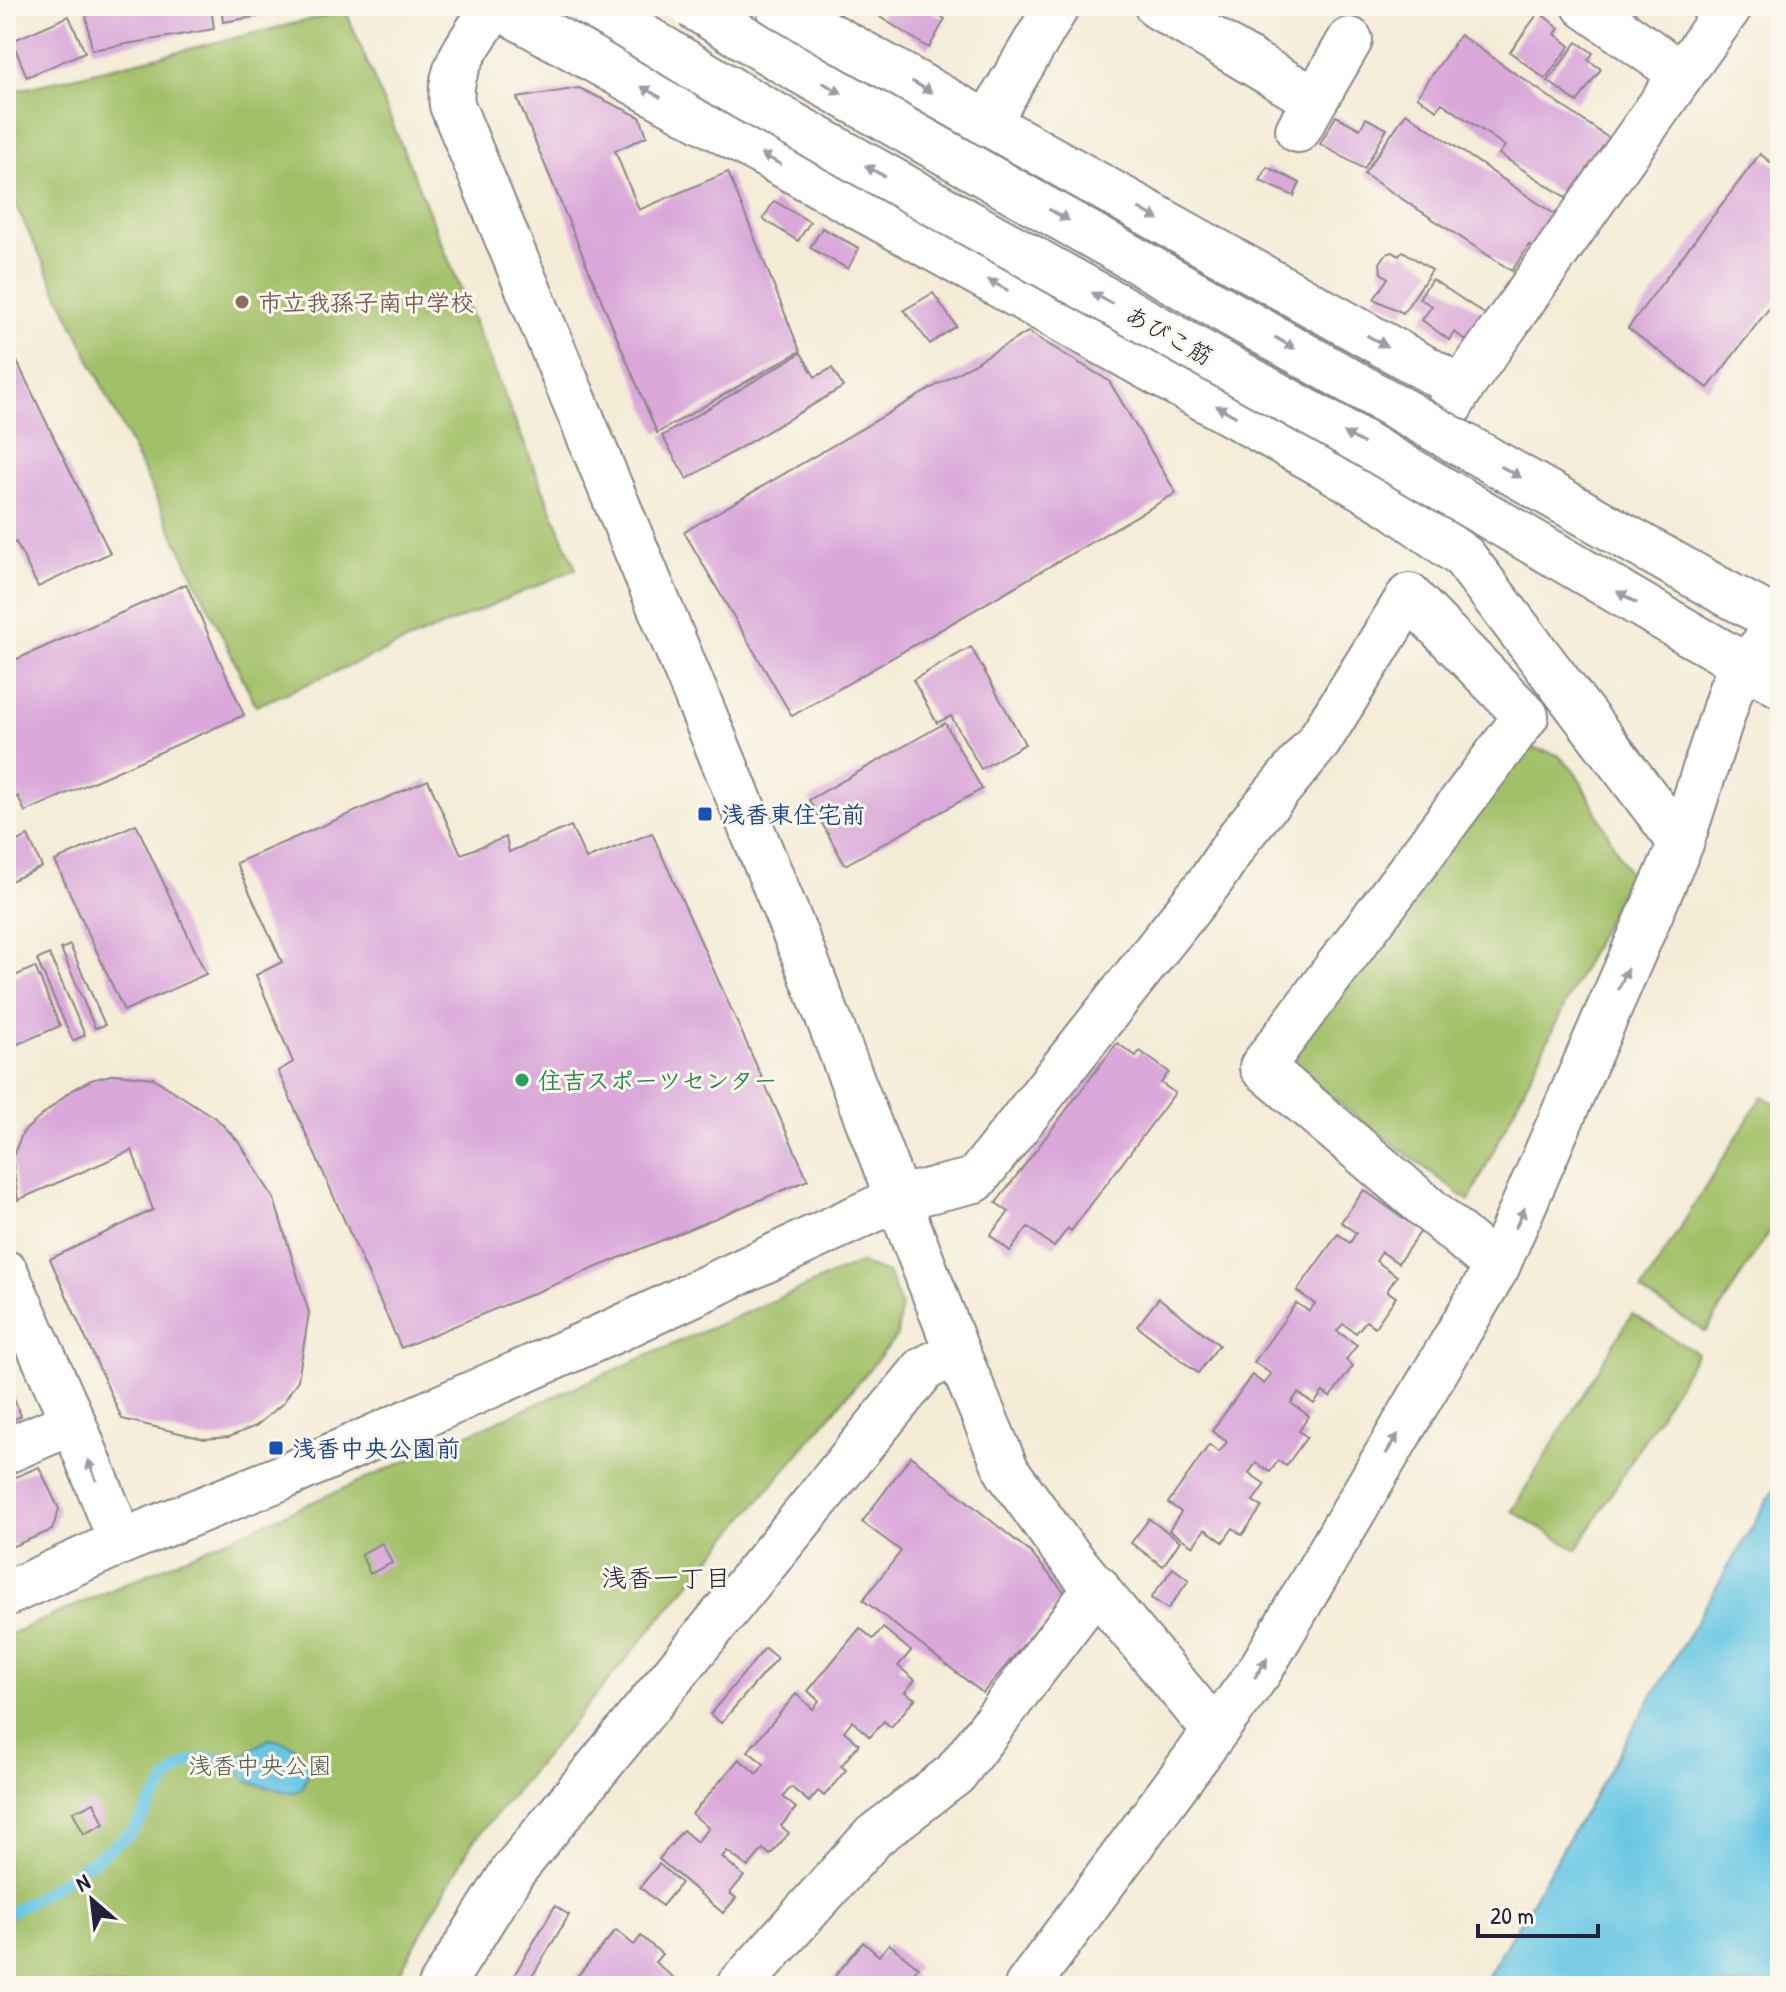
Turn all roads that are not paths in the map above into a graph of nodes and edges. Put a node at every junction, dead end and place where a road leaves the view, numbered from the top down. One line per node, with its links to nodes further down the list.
1 (496, 6): 12 (street, one-way to 1); 18 (street)
2 (593, 6): 16 (street, あびこ筋, one-way to 2, bridge)
3 (692, 6): 15 (street, あびこ筋, one-way to 15, bridge)
4 (1057, 6): 11 (street)
5 (1157, 6): 9 (street)
6 (1585, 6): 10 (street)
7 (1730, 6): 10 (street)
8 (780, 7): 11 (street, one-way to 11); 12 (street)
9 (1350, 40)
10 (1680, 73): 13 (street)
11 (987, 124): 13 (street, one-way to 13)
12 (719, 130): 14 (street, one-way to 12)
13 (1461, 388): 14 (street)
14 (1391, 505): 17 (street)
15 (1780, 623): 16 (street)
16 (1762, 675): 17 (street)
17 (1681, 843): 19 (street, one-way to 17)
18 (899, 1198): 19 (street); 21 (street); 24 (street)
19 (1497, 1267): 27 (street, one-way to 19)
20 (6, 1273): 22 (street)
21 (957, 1352): 25 (street); 28 (street)
22 (73, 1422): 23 (street); 24 (street, one-way to 22)
23 (6, 1451)
24 (121, 1542): 26 (street)
25 (1097, 1587): 27 (street); 29 (street)
26 (6, 1594)
27 (1214, 1730): 30 (street)
28 (441, 1986)
29 (739, 1986)
30 (1027, 1986)

